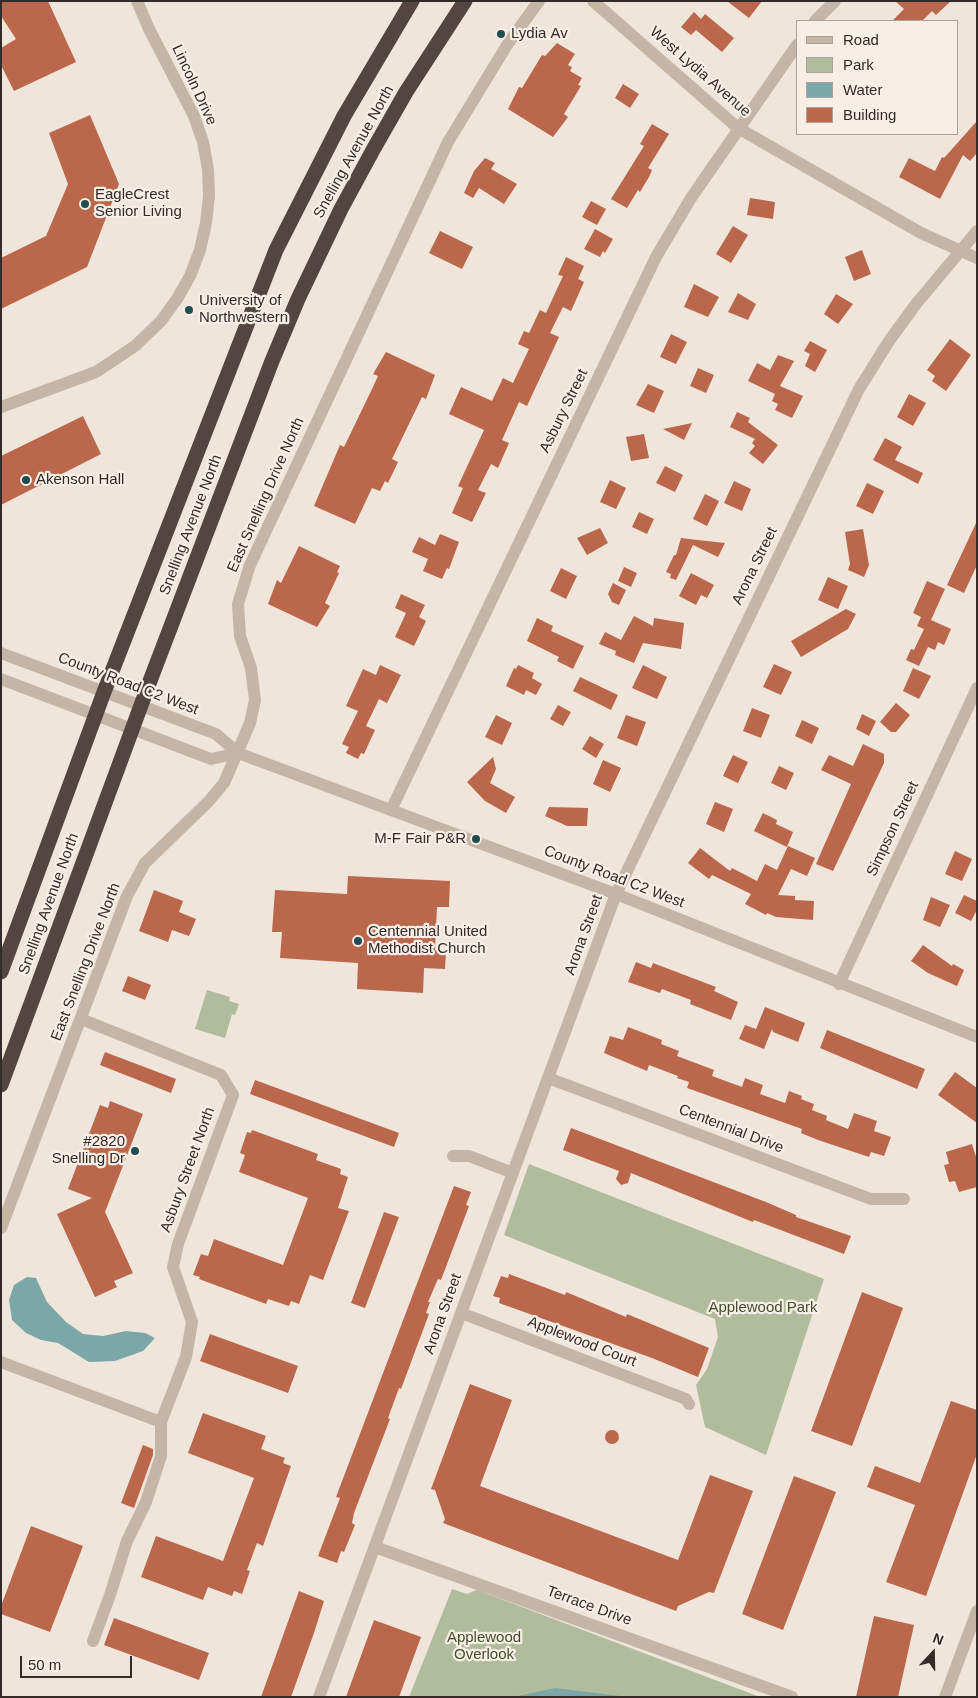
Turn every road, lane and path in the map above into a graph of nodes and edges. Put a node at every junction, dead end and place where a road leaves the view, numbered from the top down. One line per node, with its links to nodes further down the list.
1 (137, 1): 13 (street, Lincoln Drive)
2 (412, 1): 17 (highway, Snelling Avenue North)
3 (465, 1): 18 (highway, Snelling Avenue North)
4 (539, 1): 21 (street, East Snelling Drive North)
5 (593, 1): 9 (street, West Lydia Avenue)
6 (835, 1): 7 (street)
7 (816, 20)
8 (796, 46): 9 (street, Asbury Street)
9 (738, 128): 11 (street, West Lydia Avenue); 22 (street, Asbury Street)
10 (977, 232): 11 (street, Arona Street)
11 (960, 251): 12 (street, West Lydia Avenue); 23 (street, Arona Street)
12 (977, 258)
13 (1, 406)
14 (1, 653): 17 (street, County Road C2 West)
15 (1, 679): 19 (street)
16 (977, 688): 25 (street, Simpson Street)
17 (104, 692): 18 (street, County Road C2 West); 19 (highway, Snelling Avenue North)
18 (140, 706): 20 (highway, Snelling Avenue North); 21 (street, County Road C2 West)
19 (95, 716): 20 (street); 24 (highway, Snelling Avenue North)
20 (132, 730): 21 (street); 29 (highway, Snelling Avenue North)
21 (238, 753): 22 (street, County Road C2 West); 26 (street, East Snelling Drive North)
22 (391, 810): 23 (street, County Road C2 West)
23 (616, 894): 25 (street, County Road C2 West); 28 (street, Arona Street)
24 (1, 972)
25 (839, 984): 27 (street, County Road C2 West)
26 (81, 1019): 33 (street, East Snelling Drive North); 37 (street, Asbury Street North)
27 (977, 1037)
28 (548, 1078): 31 (street, Arona Street); 32 (street, Centennial Drive)
29 (1, 1085)
30 (453, 1156): 31 (street)
31 (513, 1173): 34 (street, Arona Street)
32 (904, 1199)
33 (1, 1228)
34 (461, 1313): 36 (street, Applewood Court); 38 (street, Arona Street)
35 (1, 1362): 37 (street)
36 (689, 1404)
37 (161, 1422): 40 (street, Asbury Street North)
38 (375, 1547): 41 (street, Arona Street); 42 (street, Terrace Drive)
39 (977, 1611): 43 (street)
40 (92, 1641)
41 (319, 1697)
42 (792, 1697)
43 (945, 1697)

